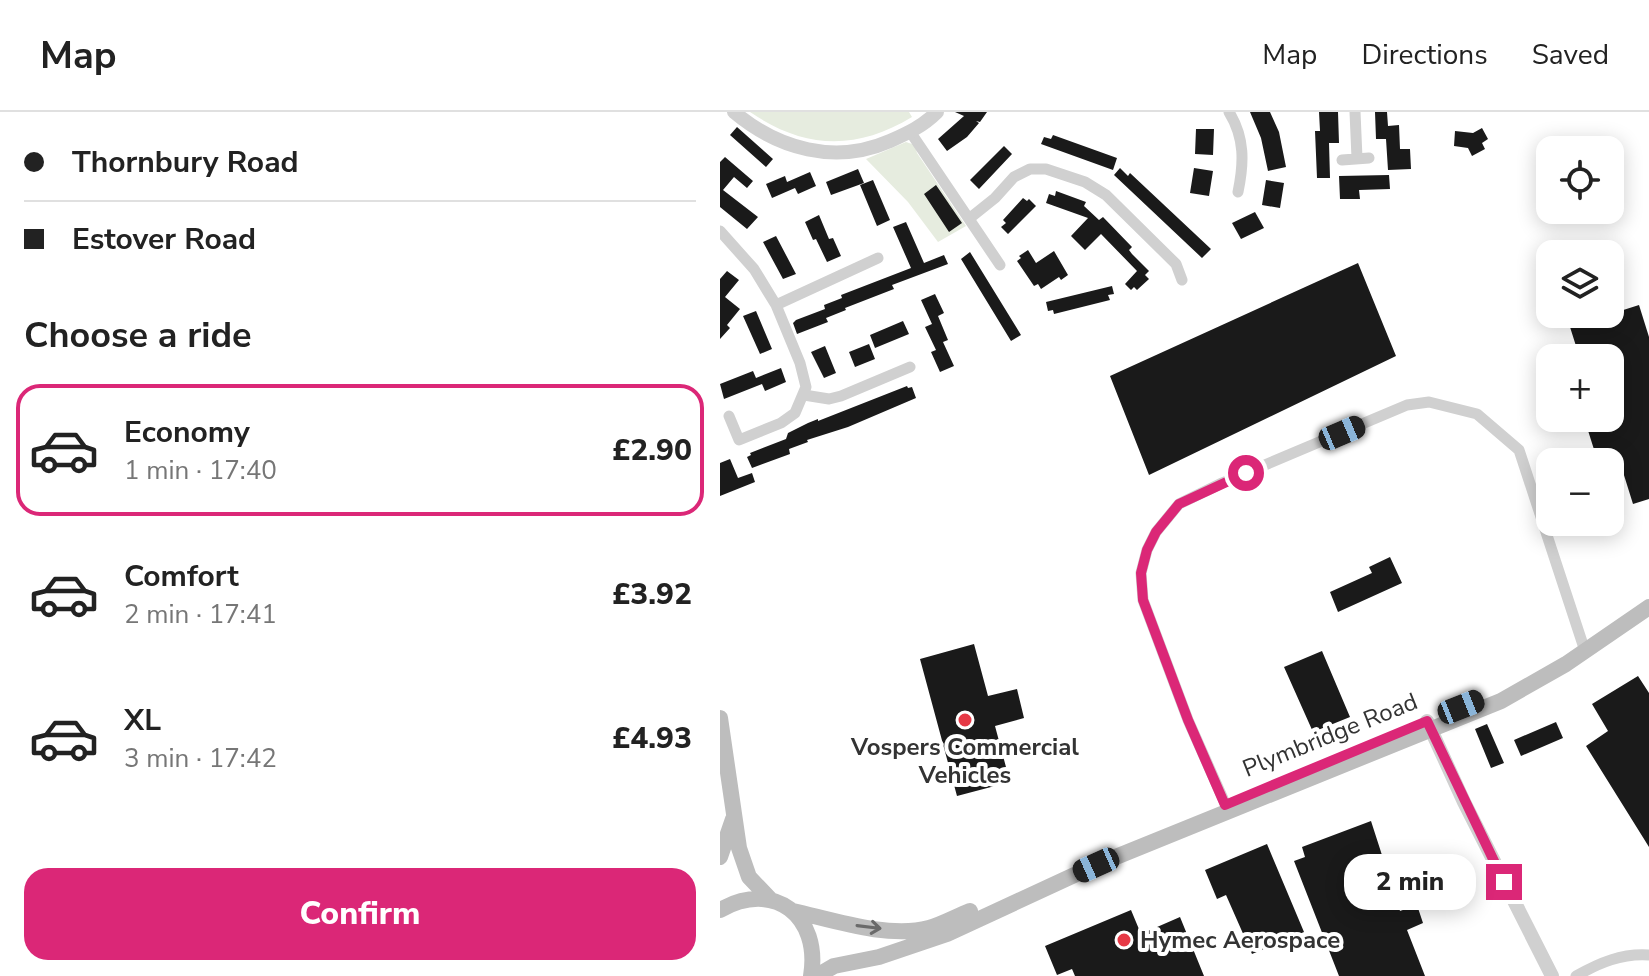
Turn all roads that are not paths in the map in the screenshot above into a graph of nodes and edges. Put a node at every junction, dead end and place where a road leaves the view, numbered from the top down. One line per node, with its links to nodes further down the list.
1 (734, 112): 5 (street)
2 (937, 112): 5 (street)
3 (1229, 112): 7 (street)
4 (1355, 112): 6 (street)
5 (911, 133): 8 (street)
6 (1342, 160)
7 (1238, 192)
8 (970, 218): 13 (street); 14 (street)
9 (720, 231): 10 (street)
10 (730, 240): 11 (street); 15 (street)
11 (720, 251)
12 (878, 258): 15 (street)
13 (1000, 265)
14 (1182, 280)
15 (776, 305): 17 (street)
16 (910, 367): 17 (street)
17 (804, 395): 18 (street)
18 (729, 416)
19 (1649, 607): 20 (main road, Plymbridge Road)
20 (1585, 651): 22 (main road, Plymbridge Road); 23 (street)
21 (720, 718): 24 (main road)
22 (1429, 726): 23 (main road, Plymbridge Road); 31 (street)
23 (1226, 808): 28 (main road, Plymbridge Road, one-way to 23); 30 (main road, Plymbridge Road)
24 (735, 810): 25 (main road); 26 (main road)
25 (720, 857)
26 (770, 899): 27 (main road); 28 (main road, Plymbridge Road)
27 (720, 910)
28 (793, 911): 30 (main road)
29 (1649, 955): 32 (street)
30 (814, 976)
31 (1552, 976)
32 (1576, 976)

